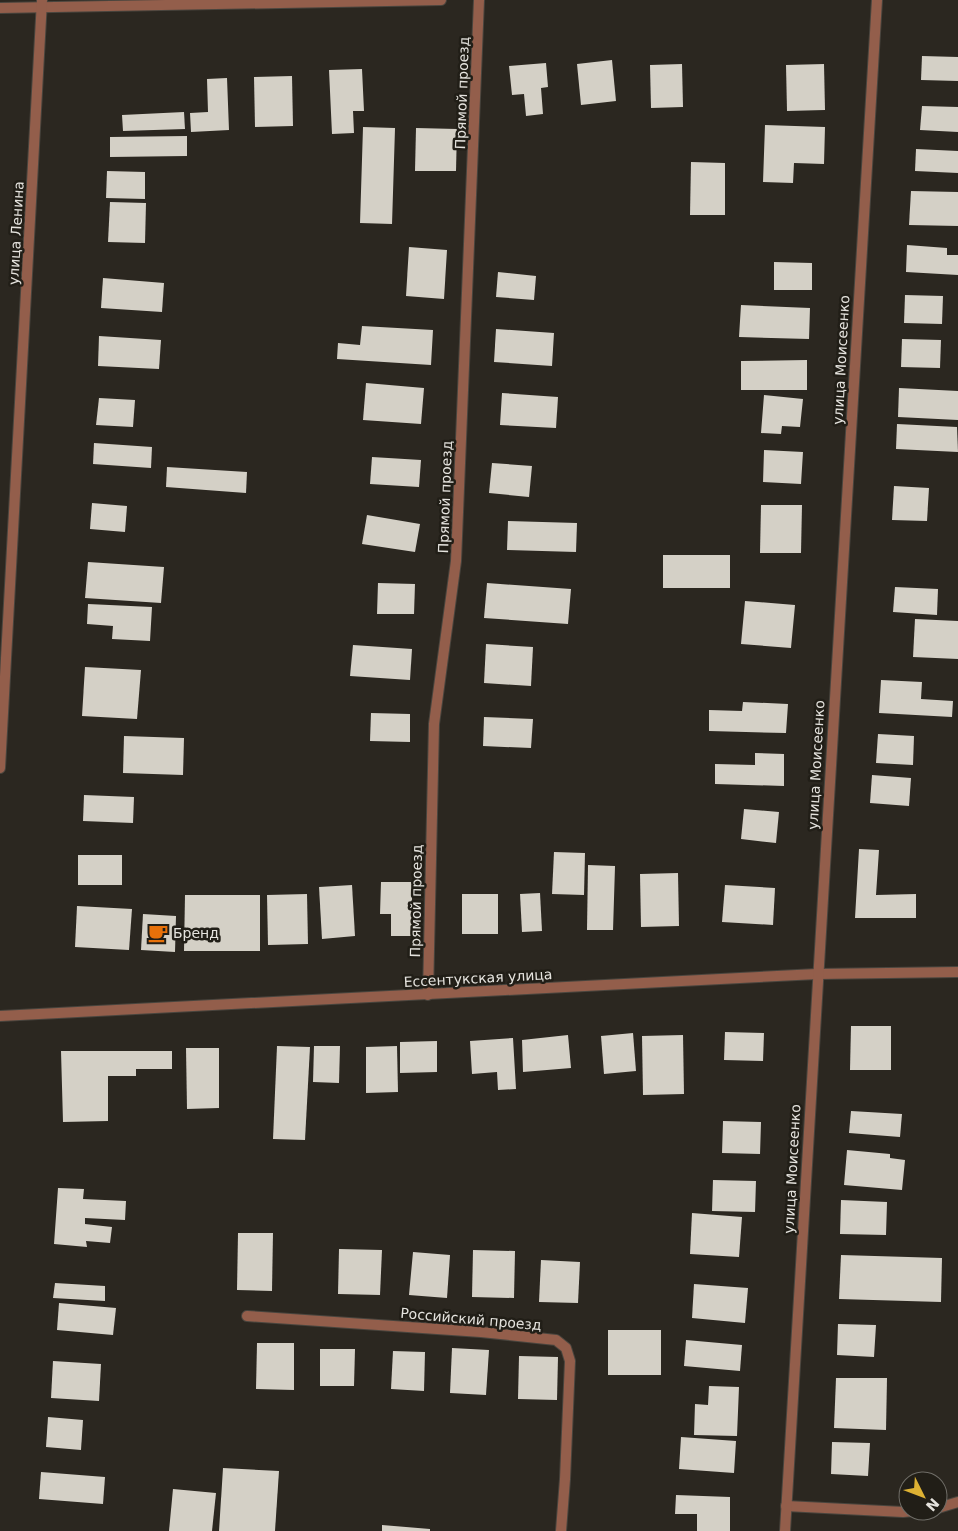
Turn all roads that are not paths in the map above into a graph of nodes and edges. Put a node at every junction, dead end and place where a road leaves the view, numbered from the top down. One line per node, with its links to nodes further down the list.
1 (441, 0): 4 (street)
2 (479, 0): 10 (street, Прямой проезд)
3 (877, 0): 9 (street, улица Моисеенко)
4 (42, 4): 5 (street); 6 (street, улица Ленина)
5 (0, 8)
6 (1, 733): 7 (street, улица Ленина)
7 (0, 768)
8 (958, 972): 9 (street, Ессентукская улица)
9 (817, 974): 10 (street, Ессентукская улица); 13 (street, улица Моисеенко)
10 (428, 995): 11 (street, Ессентукская улица)
11 (0, 1016)
12 (247, 1316): 15 (street, Российский проезд)
13 (786, 1506): 14 (street); 16 (street, улица Моисеенко)
14 (898, 1512)
15 (560, 1531)
16 (785, 1531)

